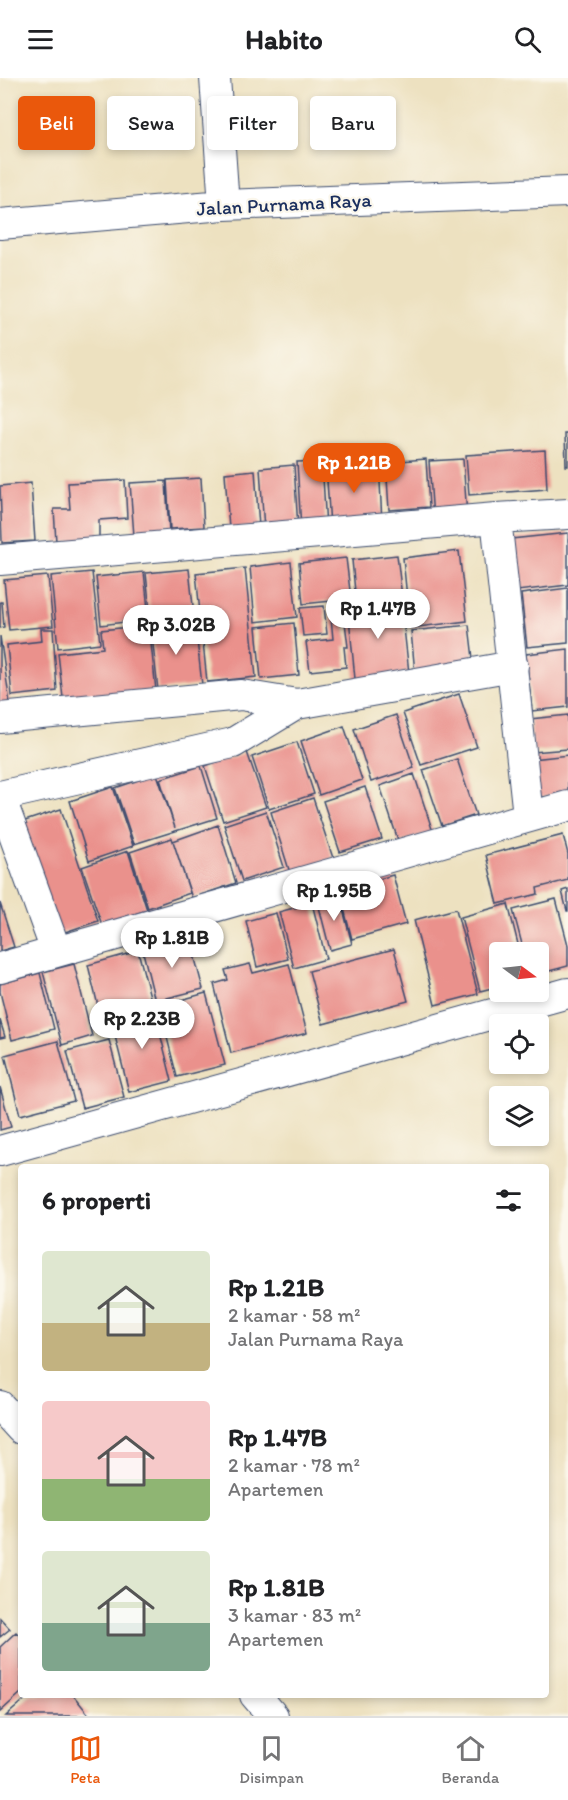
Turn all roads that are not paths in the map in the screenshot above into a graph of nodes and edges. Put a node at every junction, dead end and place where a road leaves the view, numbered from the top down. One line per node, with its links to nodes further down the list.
1 (215, 78): 3 (street)
2 (568, 192): 3 (street, Jalan Purnama Raya)
3 (224, 205): 4 (street, Jalan Purnama Raya)
4 (0, 224)
5 (568, 514): 6 (street)
6 (496, 518): 7 (street); 8 (street)
7 (0, 560)
8 (513, 666): 9 (street); 13 (street)
9 (297, 704): 10 (street); 11 (street)
10 (0, 718)
11 (0, 796): 14 (street)
12 (568, 806): 13 (street)
13 (528, 816): 14 (street)
14 (56, 951): 15 (street)
15 (0, 968)
16 (568, 993): 17 (street)
17 (0, 1151)
18 (0, 1406): 19 (street)
19 (18, 1427)
20 (258, 1698): 21 (street)
21 (273, 1716)

